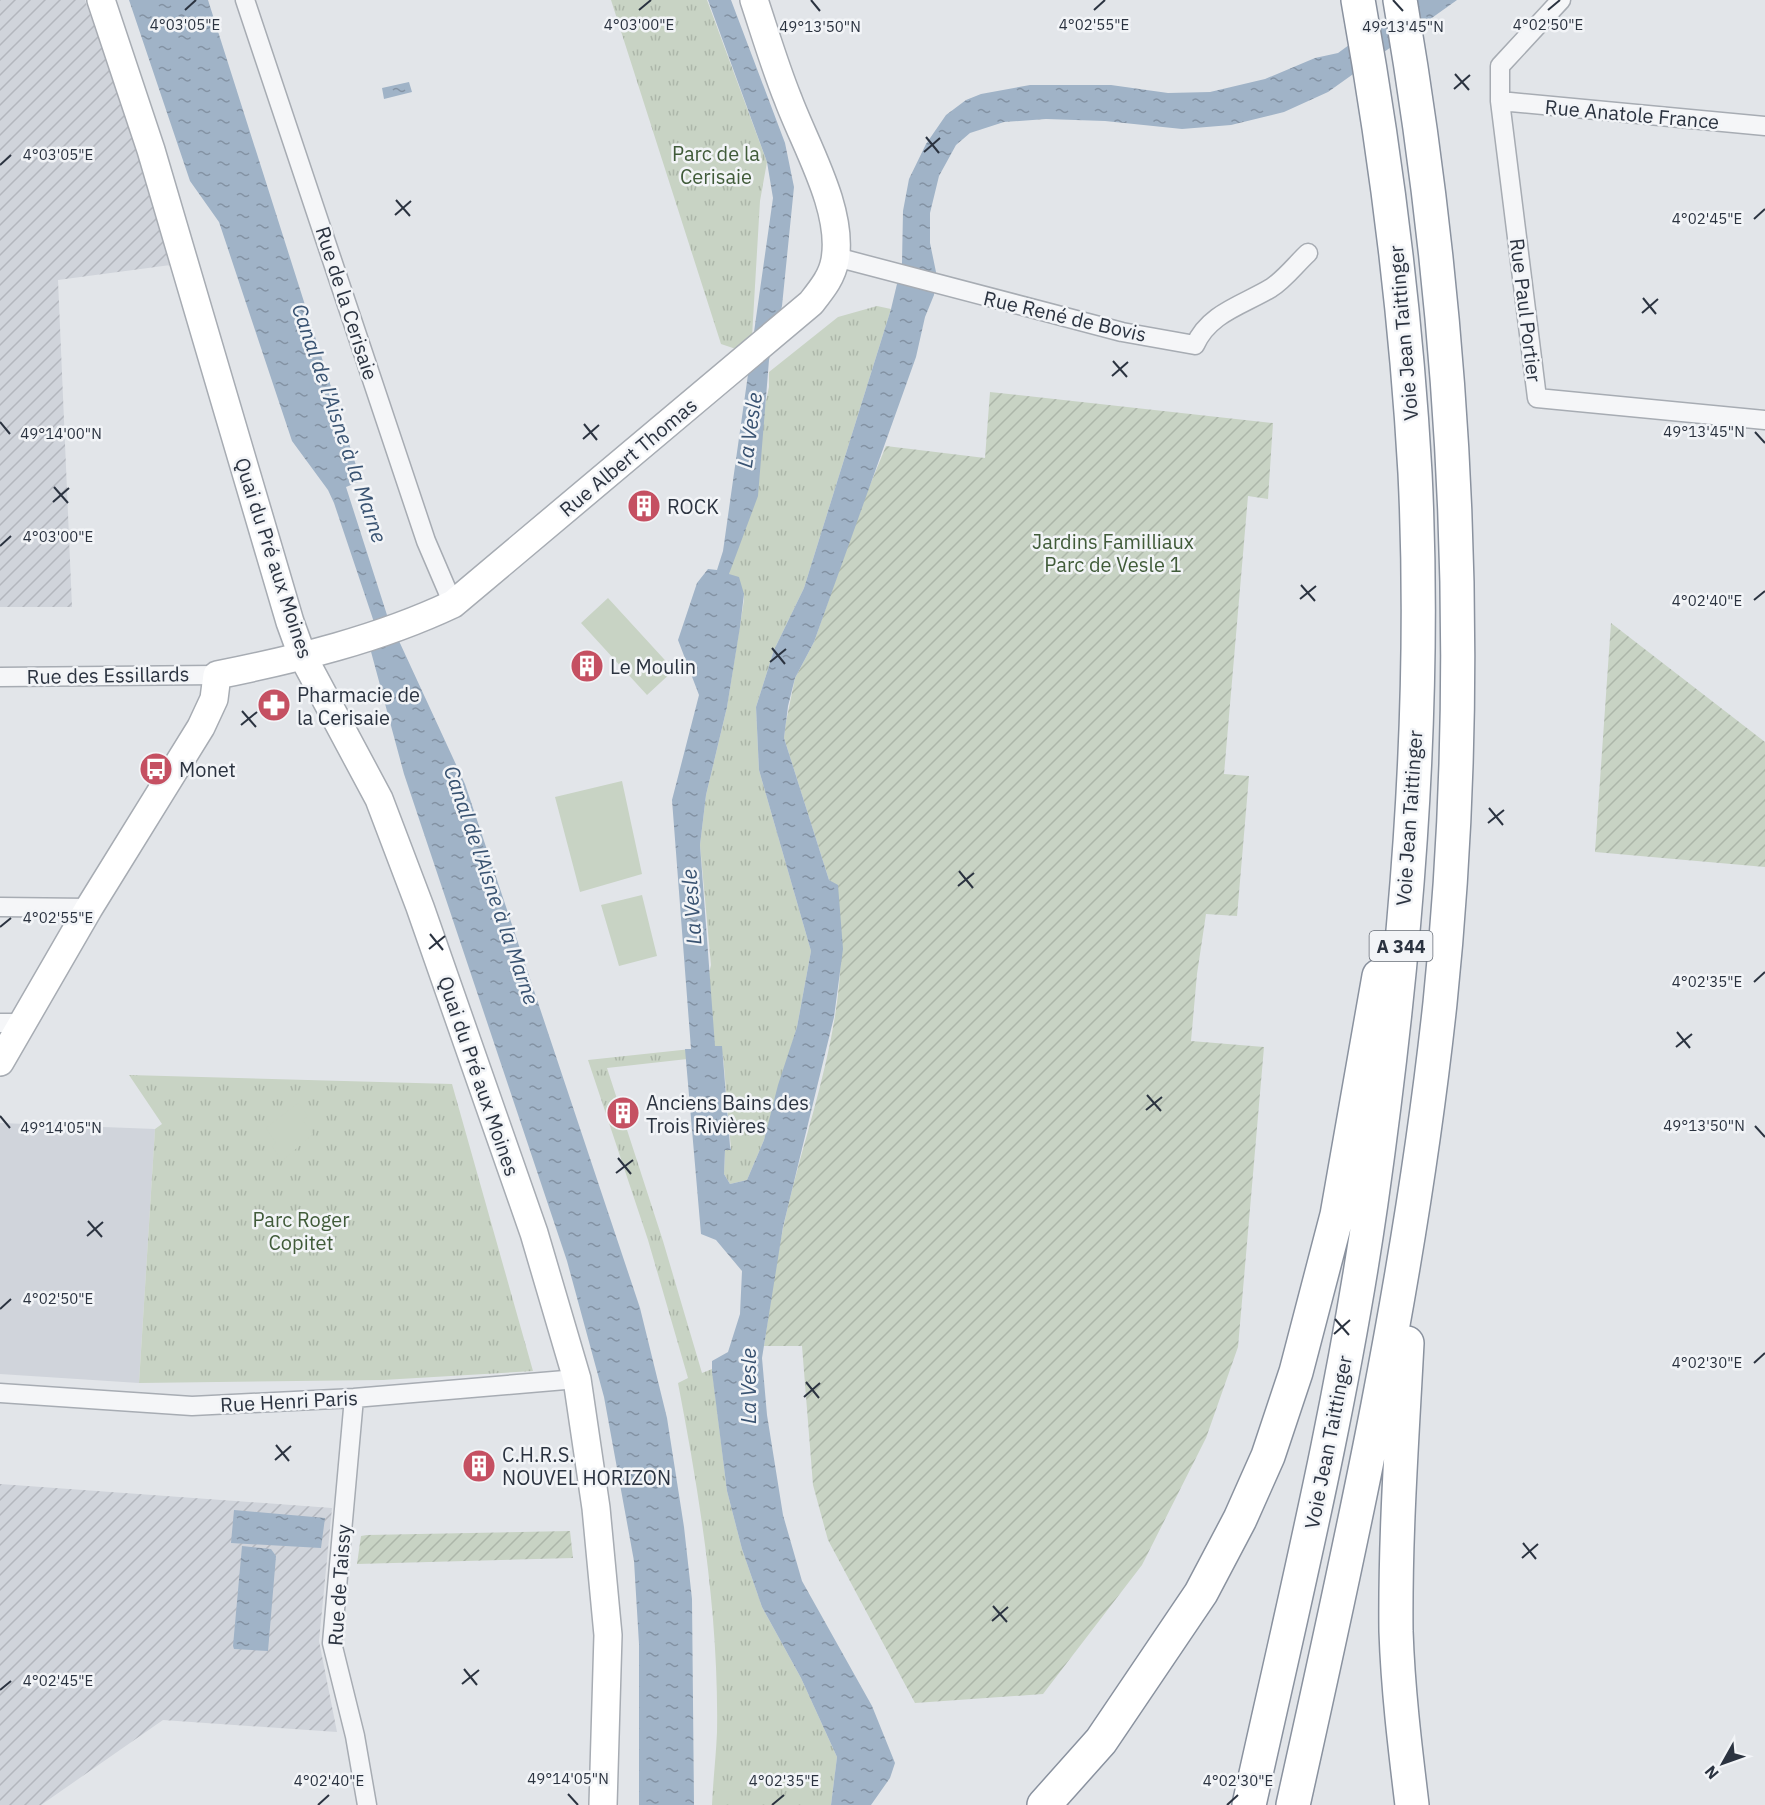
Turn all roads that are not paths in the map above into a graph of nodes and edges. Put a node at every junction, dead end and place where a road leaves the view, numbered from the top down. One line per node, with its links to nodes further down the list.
1 (101, 0): 13 (street, Quai du Pré aux Moines)
2 (245, 0): 12 (street, Rue de la Cerisaie)
3 (754, 0): 10 (street)
4 (1358, 0): 16 (highway, Voie Jean Taittinger / A 344)
5 (1400, 0): 21 (highway, Voie Jean Taittinger / A 344)
6 (1561, 0): 7 (street)
7 (1500, 101): 8 (street, Rue Anatole France); 11 (street, Rue Paul Portier)
8 (1765, 126)
9 (1308, 253): 10 (street, Rue René de Bovis)
10 (832, 269): 12 (street, Rue Albert Thomas)
11 (1765, 420)
12 (453, 604): 13 (street, Rue Albert Thomas)
13 (302, 655): 14 (street); 22 (street, Quai du Pré aux Moines)
14 (217, 675): 15 (street, Rue des Essillards); 18 (street)
15 (0, 676)
16 (1412, 795): 27 (highway); 28 (highway, Voie Jean Taittinger / A 344)
17 (0, 907): 18 (street)
18 (89, 908): 19 (street)
19 (11, 1023): 20 (street)
20 (0, 1062)
21 (1416, 1184): 29 (highway, Voie Jean Taittinger / A 344); 30 (highway)
22 (577, 1379): 24 (street, Rue Henri Paris); 26 (street, Quai du Pré aux Moines)
23 (0, 1393): 24 (street, Rue Henri Paris)
24 (354, 1398): 25 (street, Rue de Taissy)
25 (367, 1805)
26 (603, 1805)
27 (1044, 1805)
28 (1249, 1805)
29 (1293, 1805)
30 (1412, 1805)

